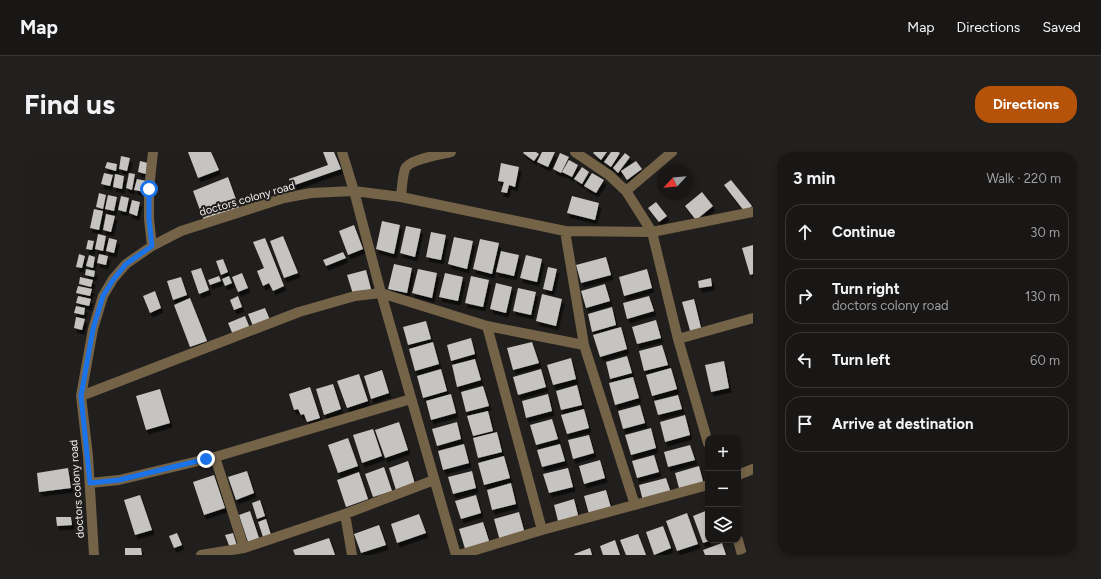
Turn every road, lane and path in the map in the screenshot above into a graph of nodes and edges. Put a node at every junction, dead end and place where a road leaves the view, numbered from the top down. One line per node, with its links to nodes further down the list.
1 (153, 152): 12 (street)
2 (342, 152): 6 (street)
3 (450, 152): 8 (street)
4 (575, 152): 7 (street)
5 (672, 152): 7 (street)
6 (354, 191): 8 (street, doctors colony road); 12 (street, doctors colony road); 13 (street)
7 (626, 191): 11 (street)
8 (400, 197): 10 (street, doctors colony road)
9 (753, 212): 11 (street, doctors colony road)
10 (565, 231): 11 (street, doctors colony road); 17 (street)
11 (652, 232): 16 (street)
12 (152, 246): 18 (street, doctors colony road)
13 (381, 293): 15 (street); 18 (street); 19 (street)
14 (753, 318): 16 (street)
15 (487, 326): 17 (street); 29 (street)
16 (678, 339): 20 (street)
17 (584, 345): 27 (street)
18 (81, 396): 25 (street, doctors colony road)
19 (411, 399): 21 (street); 24 (street)
20 (706, 435)
21 (215, 457): 25 (street); 31 (street)
22 (753, 470): 23 (street)
23 (741, 474)
24 (434, 480): 28 (street); 35 (street)
25 (90, 483): 32 (street, doctors colony road)
26 (705, 486): 27 (street)
27 (635, 505): 29 (street)
28 (344, 514): 31 (street); 34 (street)
29 (542, 530): 35 (street)
30 (739, 543): 36 (street)
31 (244, 548): 33 (street)
32 (94, 555)
33 (201, 555)
34 (352, 555)
35 (457, 555)
36 (742, 555)

